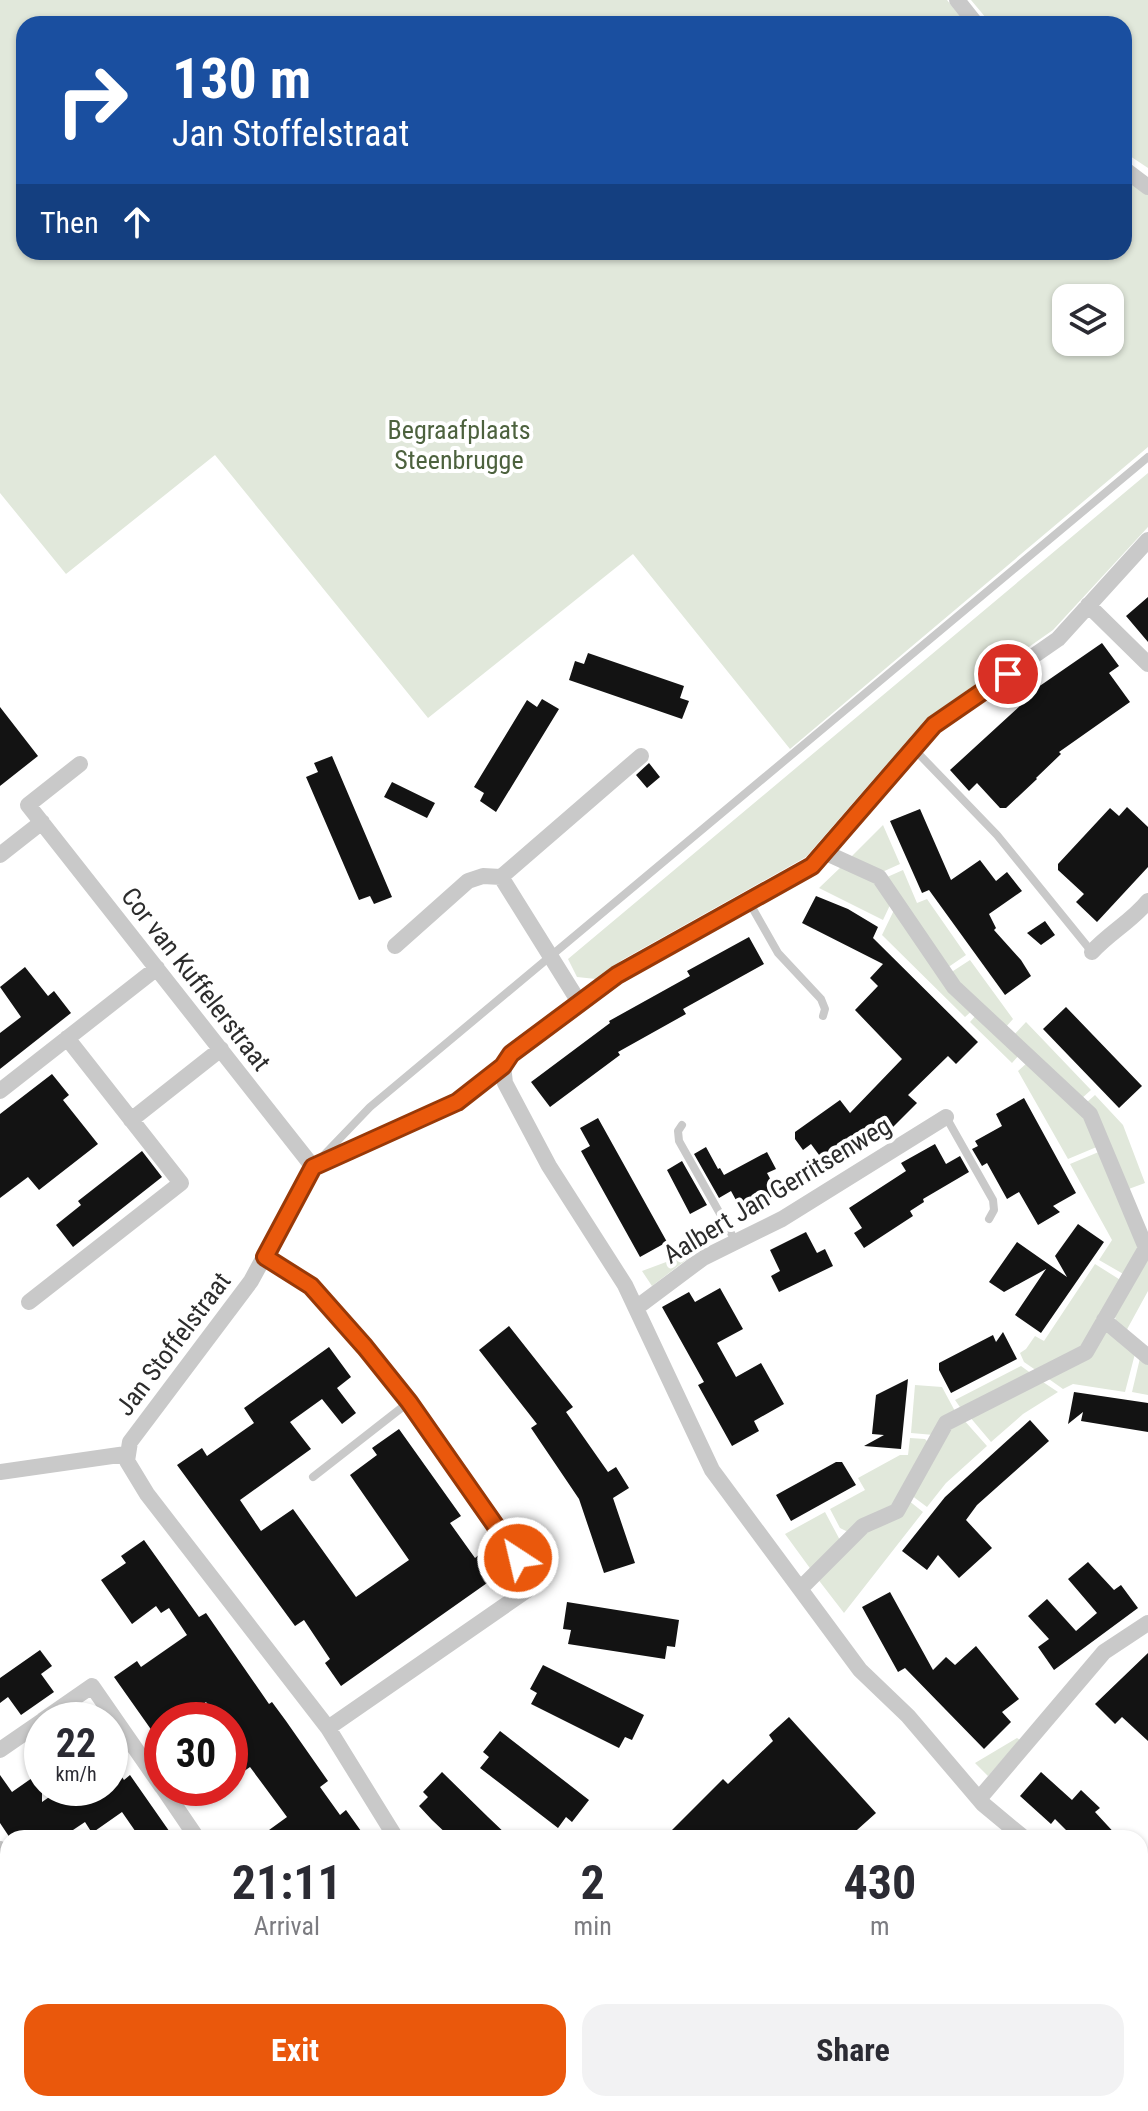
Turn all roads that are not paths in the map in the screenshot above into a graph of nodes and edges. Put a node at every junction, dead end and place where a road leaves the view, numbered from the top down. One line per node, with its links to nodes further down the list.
1 (957, 0): 2 (street)
2 (970, 16)
3 (1148, 457): 18 (lane)
4 (1148, 540): 5 (street)
5 (1088, 605): 6 (street); 7 (street)
6 (1148, 664)
7 (913, 749): 11 (street); 17 (lane)
8 (641, 756): 13 (street)
9 (80, 764): 10 (street)
10 (42, 822): 12 (street); 19 (street, Cor van Kuffelerstraat)
11 (824, 852): 15 (street); 32 (street)
12 (0, 855)
13 (501, 877): 16 (street); 18 (street)
14 (1148, 901): 17 (street)
15 (749, 902): 20 (street); 21 (lane)
16 (395, 946)
17 (1092, 952)
18 (552, 956): 20 (street); 29 (lane)
19 (157, 968): 22 (street); 23 (street, Cor van Kuffelerstraat)
20 (579, 1002): 24 (street)
21 (823, 1016)
22 (67, 1038): 25 (street); 27 (street)
23 (221, 1049): 27 (street); 29 (street, Cor van Kuffelerstraat)
24 (503, 1066): 29 (street); 35 (street)
25 (0, 1091)
26 (946, 1117): 30 (lane); 31 (street, Aalbert Jan Gerritsenweg)
27 (131, 1120): 34 (street)
28 (682, 1125): 31 (lane)
29 (313, 1167): 33 (street, Jan Stoffelstraat)
30 (989, 1219)
31 (736, 1242): 35 (street, Aalbert Jan Gerritsenweg)
32 (1147, 1246): 36 (street)
33 (265, 1257): 38 (street); 39 (street, Jan Stoffelstraat)
34 (29, 1302)
35 (636, 1308): 42 (street)
36 (1104, 1320): 37 (street); 42 (street)
37 (1148, 1357)
38 (409, 1402): 41 (lane); 46 (street)
39 (126, 1454): 40 (street); 46 (street, Jan Stoffelstraat)
40 (0, 1472)
41 (313, 1477)
42 (800, 1589): 51 (street)
43 (1148, 1623): 51 (street)
44 (69, 1702): 45 (street)
45 (103, 1702)
46 (328, 1728): 54 (street, Jan Stoffelstraat)
47 (24, 1733): 49 (street)
48 (128, 1738): 50 (street)
49 (0, 1750)
50 (144, 1762)
51 (979, 1799): 55 (street)
52 (175, 1806): 53 (street)
53 (191, 1830)
54 (391, 1830)
55 (1015, 1830)

